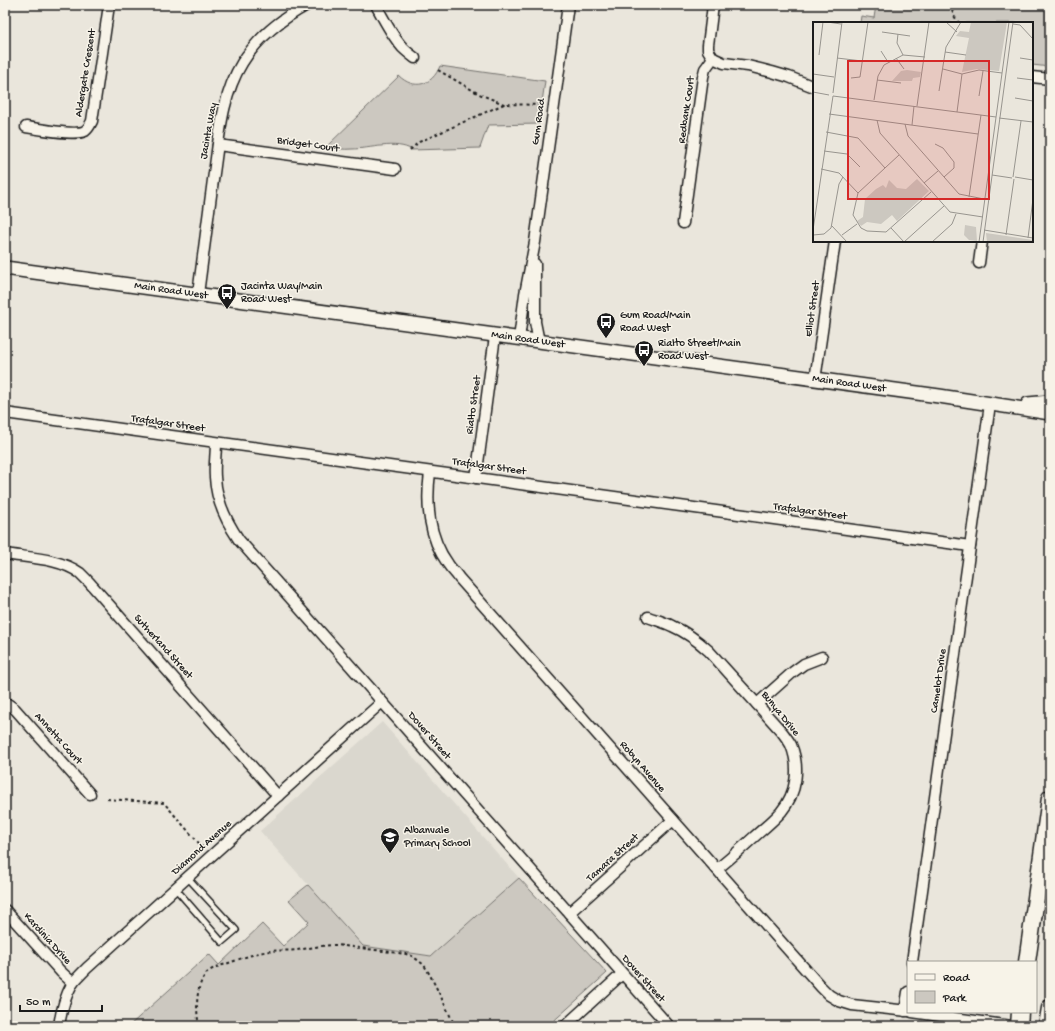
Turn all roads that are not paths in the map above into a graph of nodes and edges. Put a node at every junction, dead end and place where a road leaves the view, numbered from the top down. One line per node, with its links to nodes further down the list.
1 (109, 5): 12 (street, Aldergate Crescent)
2 (307, 5): 6 (street, Jacinta Way)
3 (376, 5): 7 (street)
4 (568, 5): 16 (street, Gum Road)
5 (713, 5): 8 (street)
6 (295, 8): 13 (street, Jacinta Way)
7 (415, 58)
8 (713, 58): 11 (street); 15 (street, Redbank Court)
9 (1033, 77): 10 (street)
10 (1050, 79)
11 (813, 87)
12 (26, 127)
13 (218, 145): 14 (street, Bridget Court); 21 (street, Jacinta Way)
14 (395, 169)
15 (683, 223)
16 (535, 242): 23 (street, Gum Road); 24 (street, Gum Road)
17 (834, 242): 25 (street, Elliot Street)
18 (982, 242): 19 (street)
19 (979, 263)
20 (5, 268): 21 (street, Main Road West)
21 (198, 294): 22 (street, Main Road West)
22 (495, 336): 23 (street, Main Road West); 35 (street, Rialto Street)
23 (520, 339): 24 (street, Main Road West)
24 (539, 342): 25 (street, Main Road West)
25 (815, 380): 27 (street, Main Road West)
26 (1050, 402): 28 (street)
27 (990, 404): 28 (street, Main Road West); 36 (street, Camelot Drive)
28 (1006, 406): 29 (street, Main Road West)
29 (1033, 410): 30 (street, Main Road West); 32 (street)
30 (1050, 412)
31 (5, 413): 33 (street, Trafalgar Street)
32 (1050, 420)
33 (216, 442): 34 (street, Trafalgar Street); 41 (street, Dover Street)
34 (430, 472): 35 (street, Trafalgar Street); 46 (street, Robyn Avenue)
35 (476, 478): 36 (street, Trafalgar Street)
36 (970, 546): 53 (street, Camelot Drive)
37 (5, 554): 44 (street, Sutherland Street)
38 (648, 617): 42 (street, Bunya Drive)
39 (822, 657): 42 (street)
40 (5, 702): 43 (street, Annetta Court)
41 (382, 702): 44 (street, Diamond Avenue); 52 (street, Dover Street)
42 (757, 704): 48 (street, Bunya Drive)
43 (90, 794)
44 (278, 796): 49 (street, Diamond Avenue)
45 (1050, 798): 47 (main road)
46 (673, 820): 48 (street, Robyn Avenue); 52 (street, Tamara Street)
47 (1047, 845): 54 (main road)
48 (717, 869): 58 (street, Robyn Avenue)
49 (188, 878): 50 (street, Diamond Avenue); 50 (lane)
50 (175, 888): 56 (street, Diamond Avenue)
51 (5, 910): 56 (street, Kardinia Drive)
52 (569, 913): 55 (street, Dover Street)
53 (912, 961)
54 (1027, 961)
55 (622, 974): 62 (street); 63 (street, Dover Street)
56 (73, 983): 61 (street, Diamond Avenue)
57 (1050, 1008): 66 (main road)
58 (907, 1012)
59 (915, 1013): 64 (street, Robyn Avenue)
60 (1020, 1013): 65 (main road)
61 (58, 1026)
62 (565, 1026)
63 (669, 1026)
64 (1011, 1026)
65 (1018, 1026)
66 (1047, 1026)

